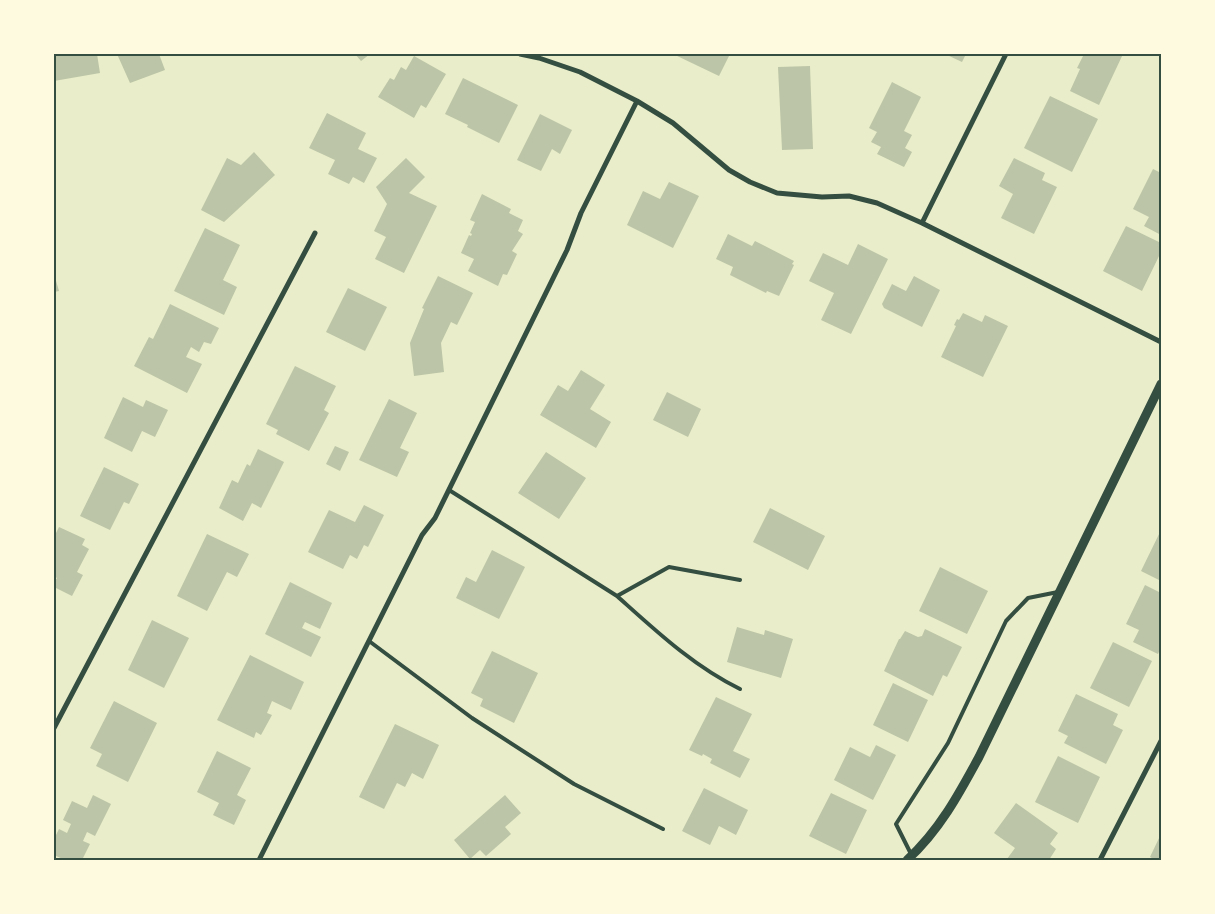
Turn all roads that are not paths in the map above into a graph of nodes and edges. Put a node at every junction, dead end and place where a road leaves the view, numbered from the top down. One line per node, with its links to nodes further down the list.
1 (520, 54): 3 (street)
2 (1006, 54): 4 (street)
3 (637, 101): 4 (street); 8 (street)
4 (922, 223): 6 (street)
5 (315, 233): 14 (street)
6 (1161, 342)
7 (1161, 384): 10 (street)
8 (449, 490): 11 (lane); 12 (street)
9 (740, 580): 11 (lane)
10 (1060, 591): 17 (street); 17 (lane)
11 (617, 596): 13 (lane)
12 (369, 641): 16 (lane); 18 (street)
13 (740, 689)
14 (54, 728)
15 (1161, 741): 19 (street)
16 (663, 829)
17 (910, 858)
18 (259, 860)
19 (1100, 860)

